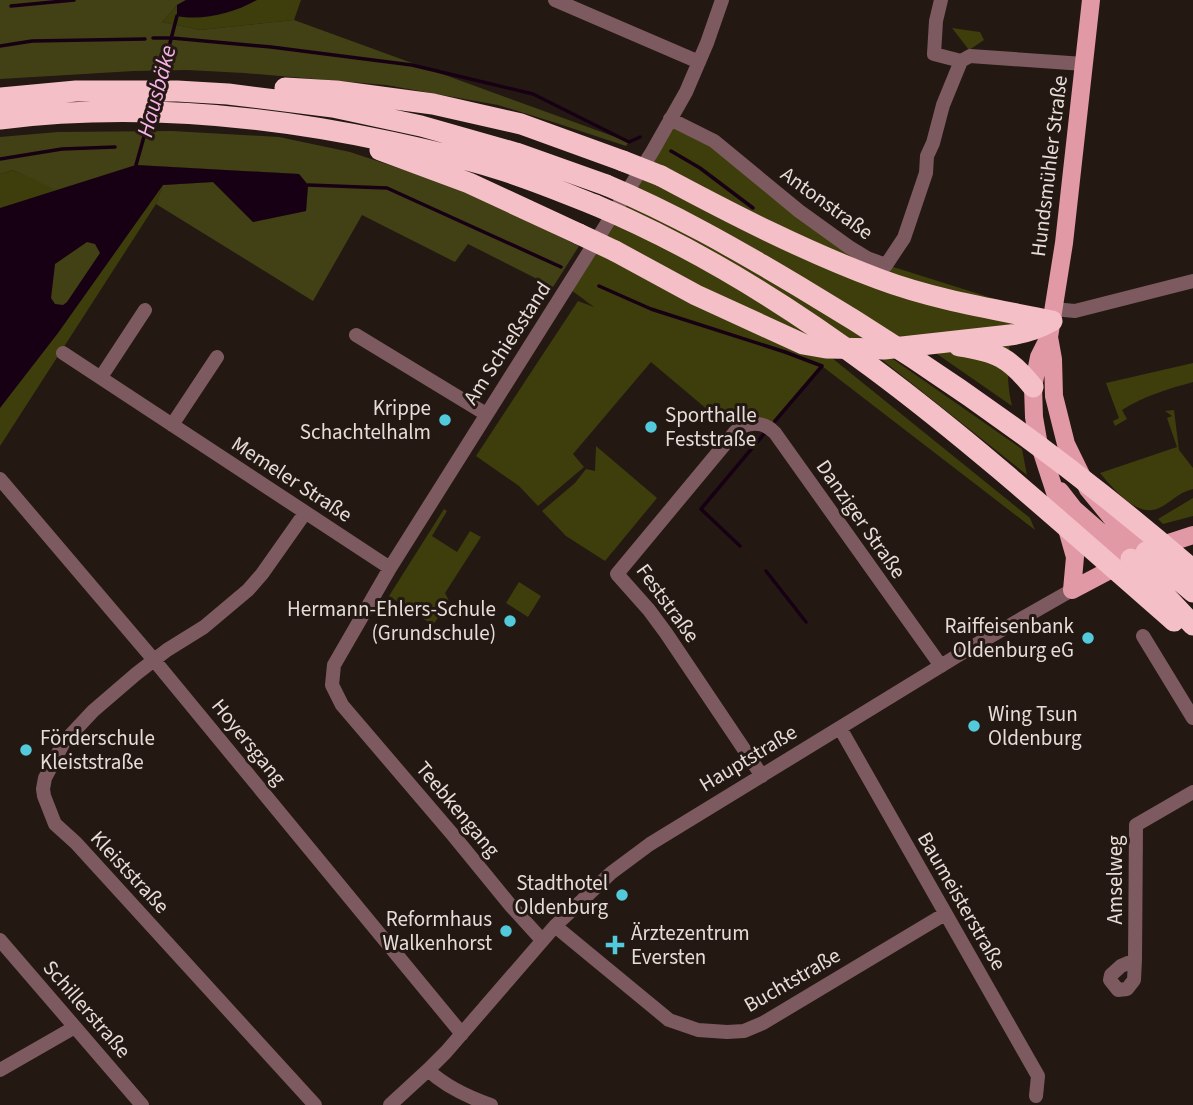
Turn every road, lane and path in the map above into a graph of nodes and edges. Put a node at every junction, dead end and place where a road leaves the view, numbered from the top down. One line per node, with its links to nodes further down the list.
1 (555, 0): 6 (street)
2 (722, 0): 6 (street, Am Schießstand)
3 (941, 0): 5 (street)
4 (1091, 0): 7 (main road, Hundsmühler Straße)
5 (961, 61): 7 (street); 11 (street, Antonstraße)
6 (699, 62): 11 (street, Am Schießstand)
7 (1084, 64): 15 (main road, Hundsmühler Straße)
8 (228, 94): 9 (highway); 15 (highway, bridge); 31 (highway, bridge)
9 (0, 98)
10 (0, 119): 12 (highway)
11 (670, 119): 22 (street, Am Schießstand)
12 (326, 128): 17 (highway, bridge); 36 (highway, bridge)
13 (1193, 281): 15 (street)
14 (145, 310): 20 (street)
15 (1051, 322): 17 (highway); 21 (main road, Hundsmühler Straße); 29 (main road, Hundsmühler Straße)
16 (356, 335): 22 (street)
17 (940, 343): 21 (highway)
18 (63, 352): 20 (street, Memeler Straße)
19 (217, 357): 23 (street)
20 (101, 377): 23 (street, Memeler Straße)
21 (1033, 387): 26 (main road, Hundsmühler Straße)
22 (486, 414): 30 (street, Am Schießstand)
23 (172, 425): 27 (street, Memeler Straße)
24 (738, 428): 38 (street, Danziger Straße); 42 (street, Feststraße)
25 (0, 479): 37 (street, Hoyersgang)
26 (1053, 483): 29 (main road, Hundsmühler Straße); 32 (main road, Hundsmühler Straße)
27 (305, 513): 30 (street, Memeler Straße); 37 (street, Kleiststraße)
28 (1193, 534): 29 (main road, Hauptstraße)
29 (1138, 555): 32 (main road, Hauptstraße); 33 (highway); 34 (highway)
30 (390, 568): 39 (street, Am Schießstand)
31 (1193, 570)
32 (1072, 590): 38 (street, Hauptstraße)
33 (1193, 592)
34 (1193, 625)
35 (1143, 636): 40 (street)
36 (1193, 638)
37 (154, 660): 50 (street, Hoyersgang); 55 (street, Kleiststraße)
38 (941, 666): 41 (street, Hauptstraße)
39 (342, 705): 47 (street, Teebkengang)
40 (1193, 718)
41 (840, 728): 42 (street, Hauptstraße); 44 (street, Baumeisterstraße)
42 (762, 776): 45 (street, Hauptstraße)
43 (1193, 792): 48 (street, Amselweg)
44 (945, 914): 45 (street, Buchtstraße); 53 (street, Baumeisterstraße)
45 (555, 926): 47 (street, Hauptstraße)
46 (0, 940): 49 (street, Schillerstraße)
47 (542, 940): 50 (street, Hauptstraße)
48 (1135, 960)
49 (75, 1027): 51 (street); 54 (street, Schillerstraße)
50 (462, 1034): 52 (street, Hauptstraße)
51 (0, 1070)
52 (428, 1070): 56 (street, Hauptstraße); 57 (street)
53 (1036, 1096)
54 (142, 1105)
55 (315, 1105)
56 (390, 1105)
57 (492, 1105)

